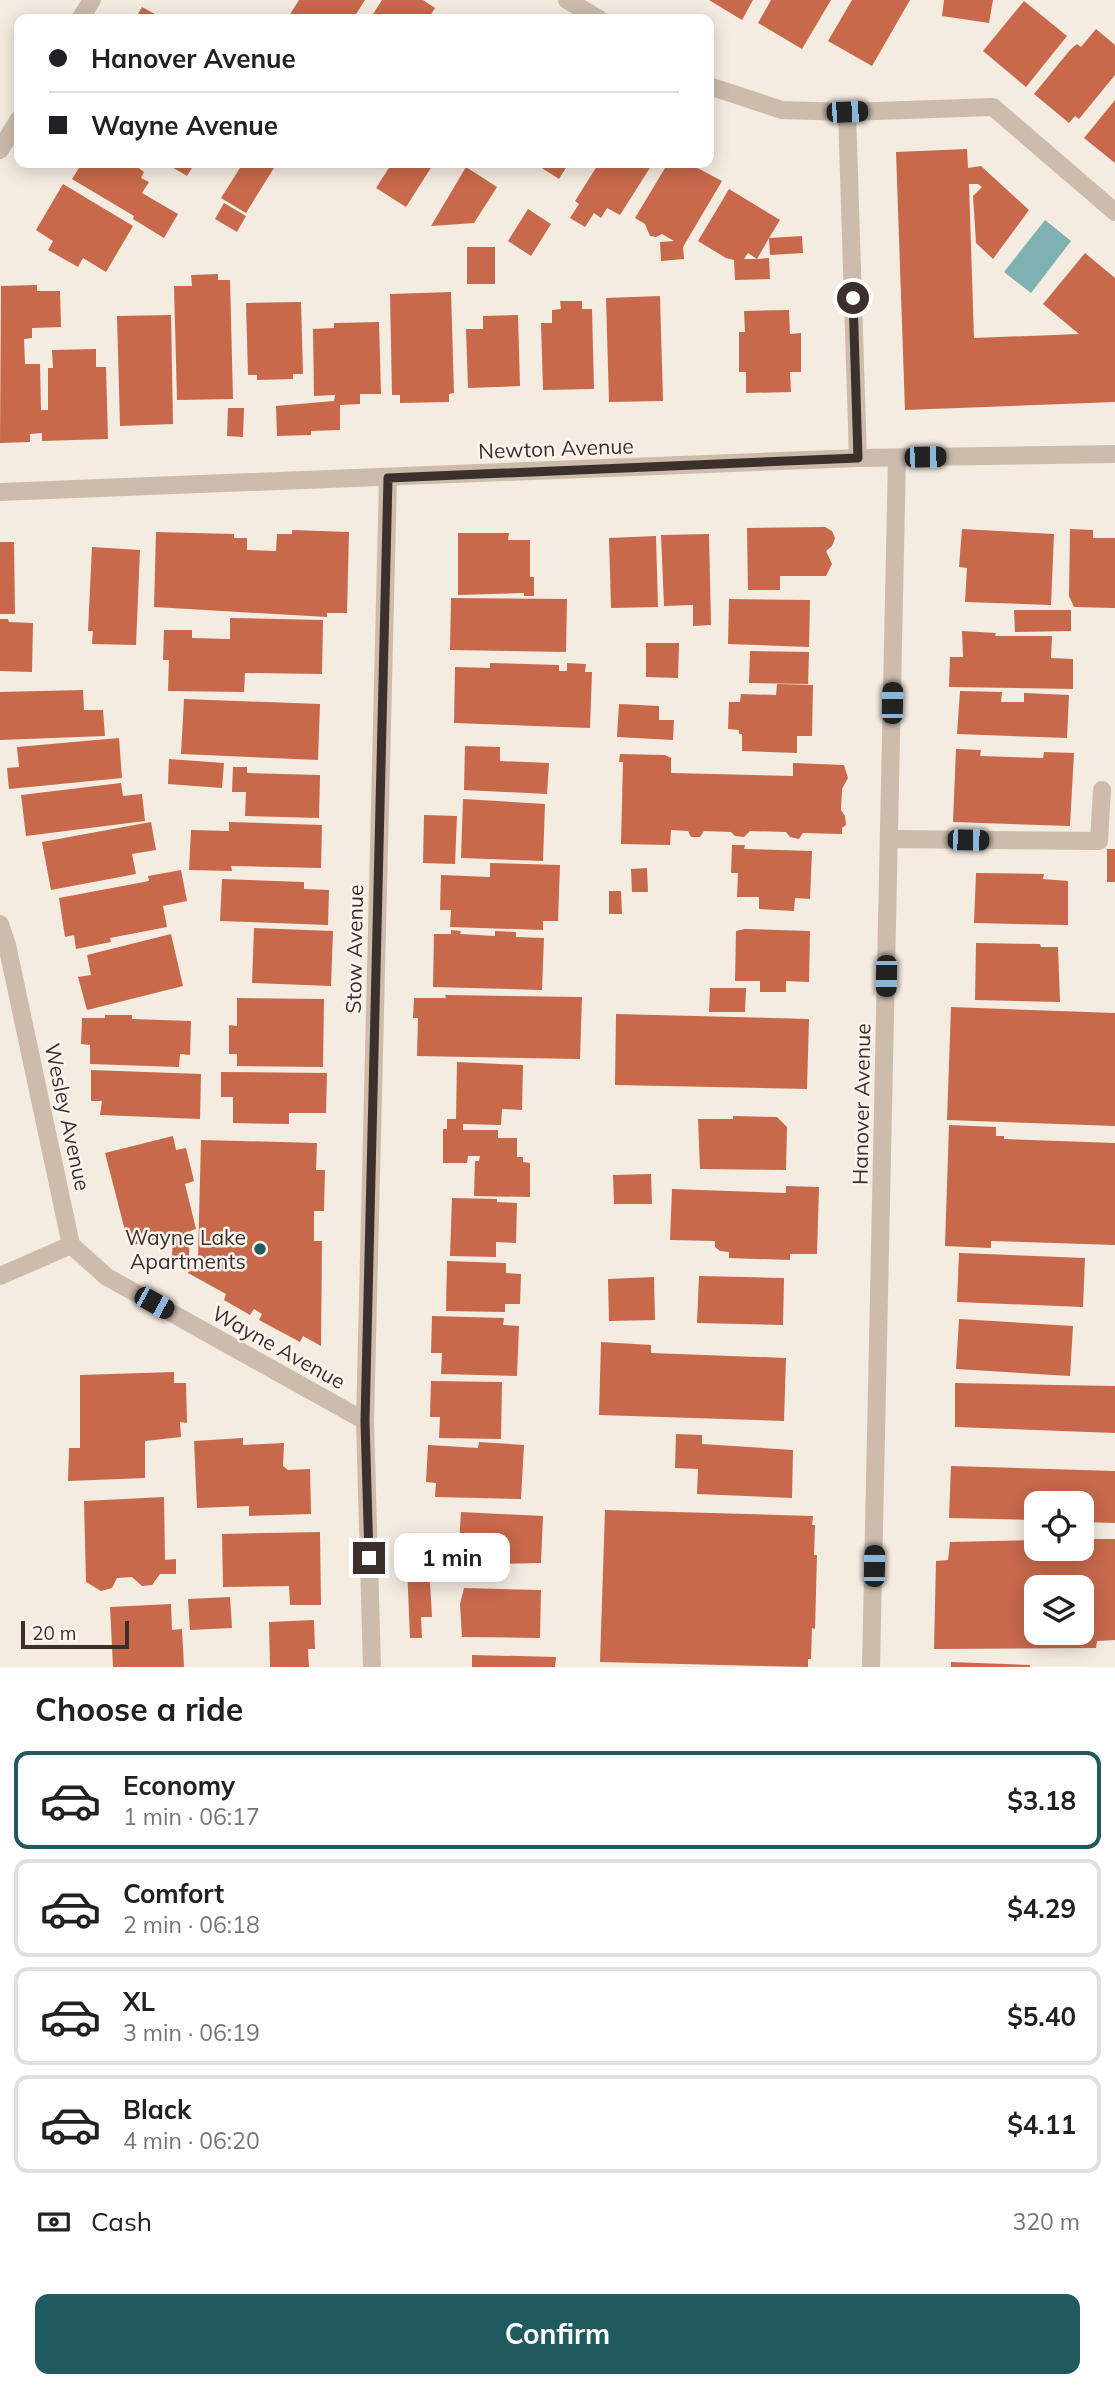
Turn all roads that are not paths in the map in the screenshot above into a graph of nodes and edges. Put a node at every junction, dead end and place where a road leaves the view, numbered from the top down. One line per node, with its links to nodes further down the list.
1 (567, 0): 2 (street)
2 (591, 14)
3 (714, 88): 4 (street)
4 (847, 112): 7 (street); 9 (street)
5 (14, 127): 6 (street)
6 (0, 150)
7 (1115, 212)
8 (1115, 454): 10 (street, Newton Avenue)
9 (858, 458): 10 (street, Newton Avenue); 11 (street, Newton Avenue)
10 (897, 458): 14 (street, Hanover Avenue)
11 (388, 478): 12 (street, Newton Avenue); 18 (street, Stow Avenue)
12 (0, 492)
13 (1102, 790): 14 (street)
14 (889, 839): 20 (street, Hanover Avenue)
15 (0, 924): 16 (street, Wesley Avenue)
16 (71, 1245): 17 (street); 18 (street, Wayne Avenue)
17 (0, 1276)
18 (365, 1421): 19 (street)
19 (372, 1667)
20 (871, 1667)

